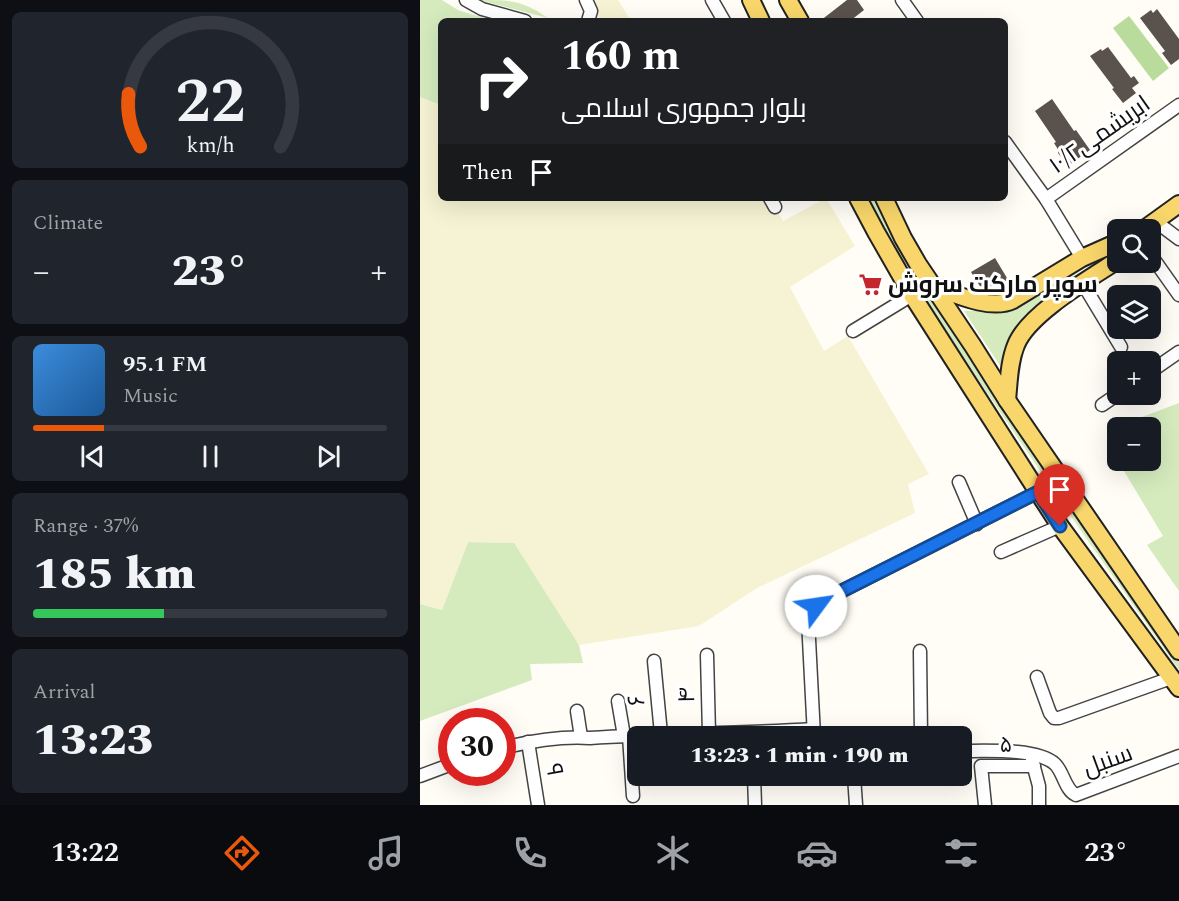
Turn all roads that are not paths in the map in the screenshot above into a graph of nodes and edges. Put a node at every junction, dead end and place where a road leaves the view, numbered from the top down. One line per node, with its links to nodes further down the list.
1 (466, 0): 7 (street)
2 (586, 0): 8 (street)
3 (712, 0): 9 (street)
4 (751, 0): 10 (main road)
5 (788, 0): 11 (main road)
6 (902, 0): 12 (street)
7 (514, 18)
8 (589, 18)
9 (722, 18)
10 (760, 18)
11 (798, 18)
12 (915, 18)
13 (1179, 105): 15 (street, ۱۰/۲ابریشمی)
14 (1008, 146): 15 (street)
15 (1046, 199): 23 (street)
16 (860, 201): 28 (main road)
17 (885, 201): 27 (main road)
18 (1179, 204): 19 (main road)
19 (1158, 219)
20 (1161, 231): 21 (street)
21 (1179, 239)
22 (1107, 247): 23 (main road)
23 (1082, 258): 27 (main road)
24 (1107, 268): 26 (main road)
25 (1161, 270): 29 (street)
26 (1083, 284): 31 (street); 34 (main road)
27 (933, 286): 34 (main road)
28 (912, 295): 30 (street); 38 (main road)
29 (1179, 295)
30 (853, 331)
31 (1121, 347)
32 (1179, 352): 33 (street)
33 (1161, 364)
34 (1007, 400): 43 (main road)
35 (1107, 402): 36 (street)
36 (1102, 405)
37 (959, 482): 39 (street)
38 (1038, 492): 39 (street); 40 (main road)
39 (977, 524): 52 (street)
40 (1060, 526): 41 (street); 47 (main road)
41 (1001, 552)
42 (920, 651): 53 (street)
43 (1179, 651)
44 (707, 655): 51 (street, ۴)
45 (654, 661): 50 (street, ۶)
46 (1037, 677): 47 (street)
47 (1175, 683)
48 (618, 701): 54 (street)
49 (578, 711): 55 (street)
50 (660, 726)
51 (709, 726)
52 (813, 726)
53 (921, 726)
54 (627, 736): 55 (street)
55 (580, 737): 56 (street)
56 (528, 742): 57 (street); 67 (street, ۹)
57 (516, 745)
58 (972, 752): 60 (street, سنبل)
59 (1179, 756): 60 (street, سنبل)
60 (1032, 759): 70 (street, ۵); 71 (street)
61 (438, 769): 62 (street)
62 (420, 776)
63 (632, 786): 66 (street)
64 (754, 786): 68 (street)
65 (855, 786): 69 (street)
66 (633, 796)
67 (538, 805)
68 (755, 805)
69 (856, 805)
70 (985, 805)
71 (1039, 805)

